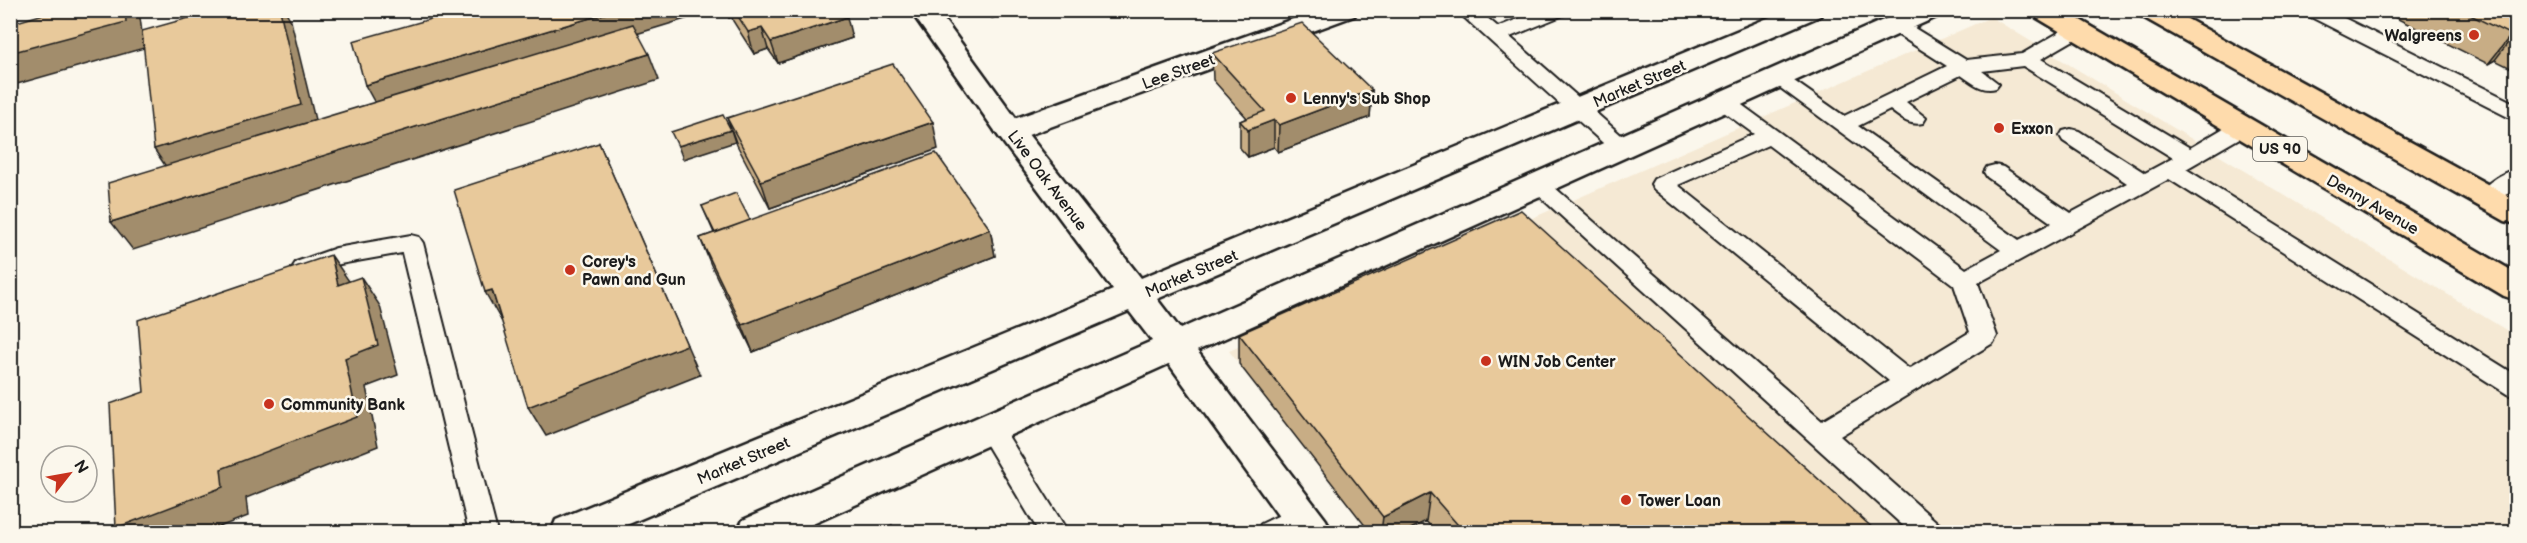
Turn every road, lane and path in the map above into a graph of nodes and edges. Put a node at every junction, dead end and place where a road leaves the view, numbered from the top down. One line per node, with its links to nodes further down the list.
1 (923, 10): 24 (main road, Live Oak Avenue)
2 (1345, 10): 24 (main road, Lee Street)
3 (1465, 10): 12 (lane)
4 (1559, 10): 12 (lane)
5 (1811, 10): 19 (main road, Market Street)
6 (1930, 10): 10 (main road)
7 (2043, 10): 11 (main road, Denny Avenue / US 90)
8 (2150, 10): 33 (main road)
9 (2312, 10): 20 (lane)
10 (1896, 26): 14 (lane); 15 (main road)
11 (2077, 30): 13 (lane); 23 (main road, Denny Avenue / US 90)
12 (1496, 35): 19 (lane)
13 (2027, 59): 14 (lane); 28 (lane)
14 (1962, 67): 16 (lane); 18 (lane)
15 (1777, 78): 17 (main road); 22 (lane)
16 (1989, 84)
17 (1724, 102): 25 (lane); 27 (main road)
18 (1892, 102): 21 (lane); 22 (lane)
19 (1578, 109): 27 (lane); 40 (main road, Market Street)
20 (2517, 112)
21 (1915, 118)
22 (1842, 125): 36 (lane)
23 (2242, 127): 28 (lane); 39 (main road, Denny Avenue / US 90)
24 (1010, 131): 40 (main road, Live Oak Avenue)
25 (1769, 136): 38 (lane); 42 (lane)
26 (2072, 136): 31 (lane)
27 (1621, 147): 32 (main road)
28 (2180, 163): 31 (lane); 43 (lane)
29 (1995, 172): 35 (lane)
30 (2517, 176): 33 (lane)
31 (2144, 183): 35 (lane)
32 (1538, 185): 41 (main road); 45 (lane)
33 (2487, 197): 34 (main road)
34 (2517, 213)
35 (2069, 223): 36 (lane)
36 (2019, 251): 38 (lane)
37 (284, 275): 47 (lane)
38 (1965, 280): 42 (lane)
39 (2517, 288)
40 (1137, 296): 41 (main road, Live Oak Avenue); 48 (main road, Market Street)
41 (1176, 348): 44 (main road); 46 (main road, Live Oak Avenue)
42 (1908, 382): 45 (lane)
43 (2517, 387)
44 (991, 430): 49 (main road); 50 (lane)
45 (1820, 435): 51 (lane)
46 (1294, 527)
47 (483, 532)
48 (570, 532)
49 (757, 532)
50 (1054, 532)
51 (1929, 532)

